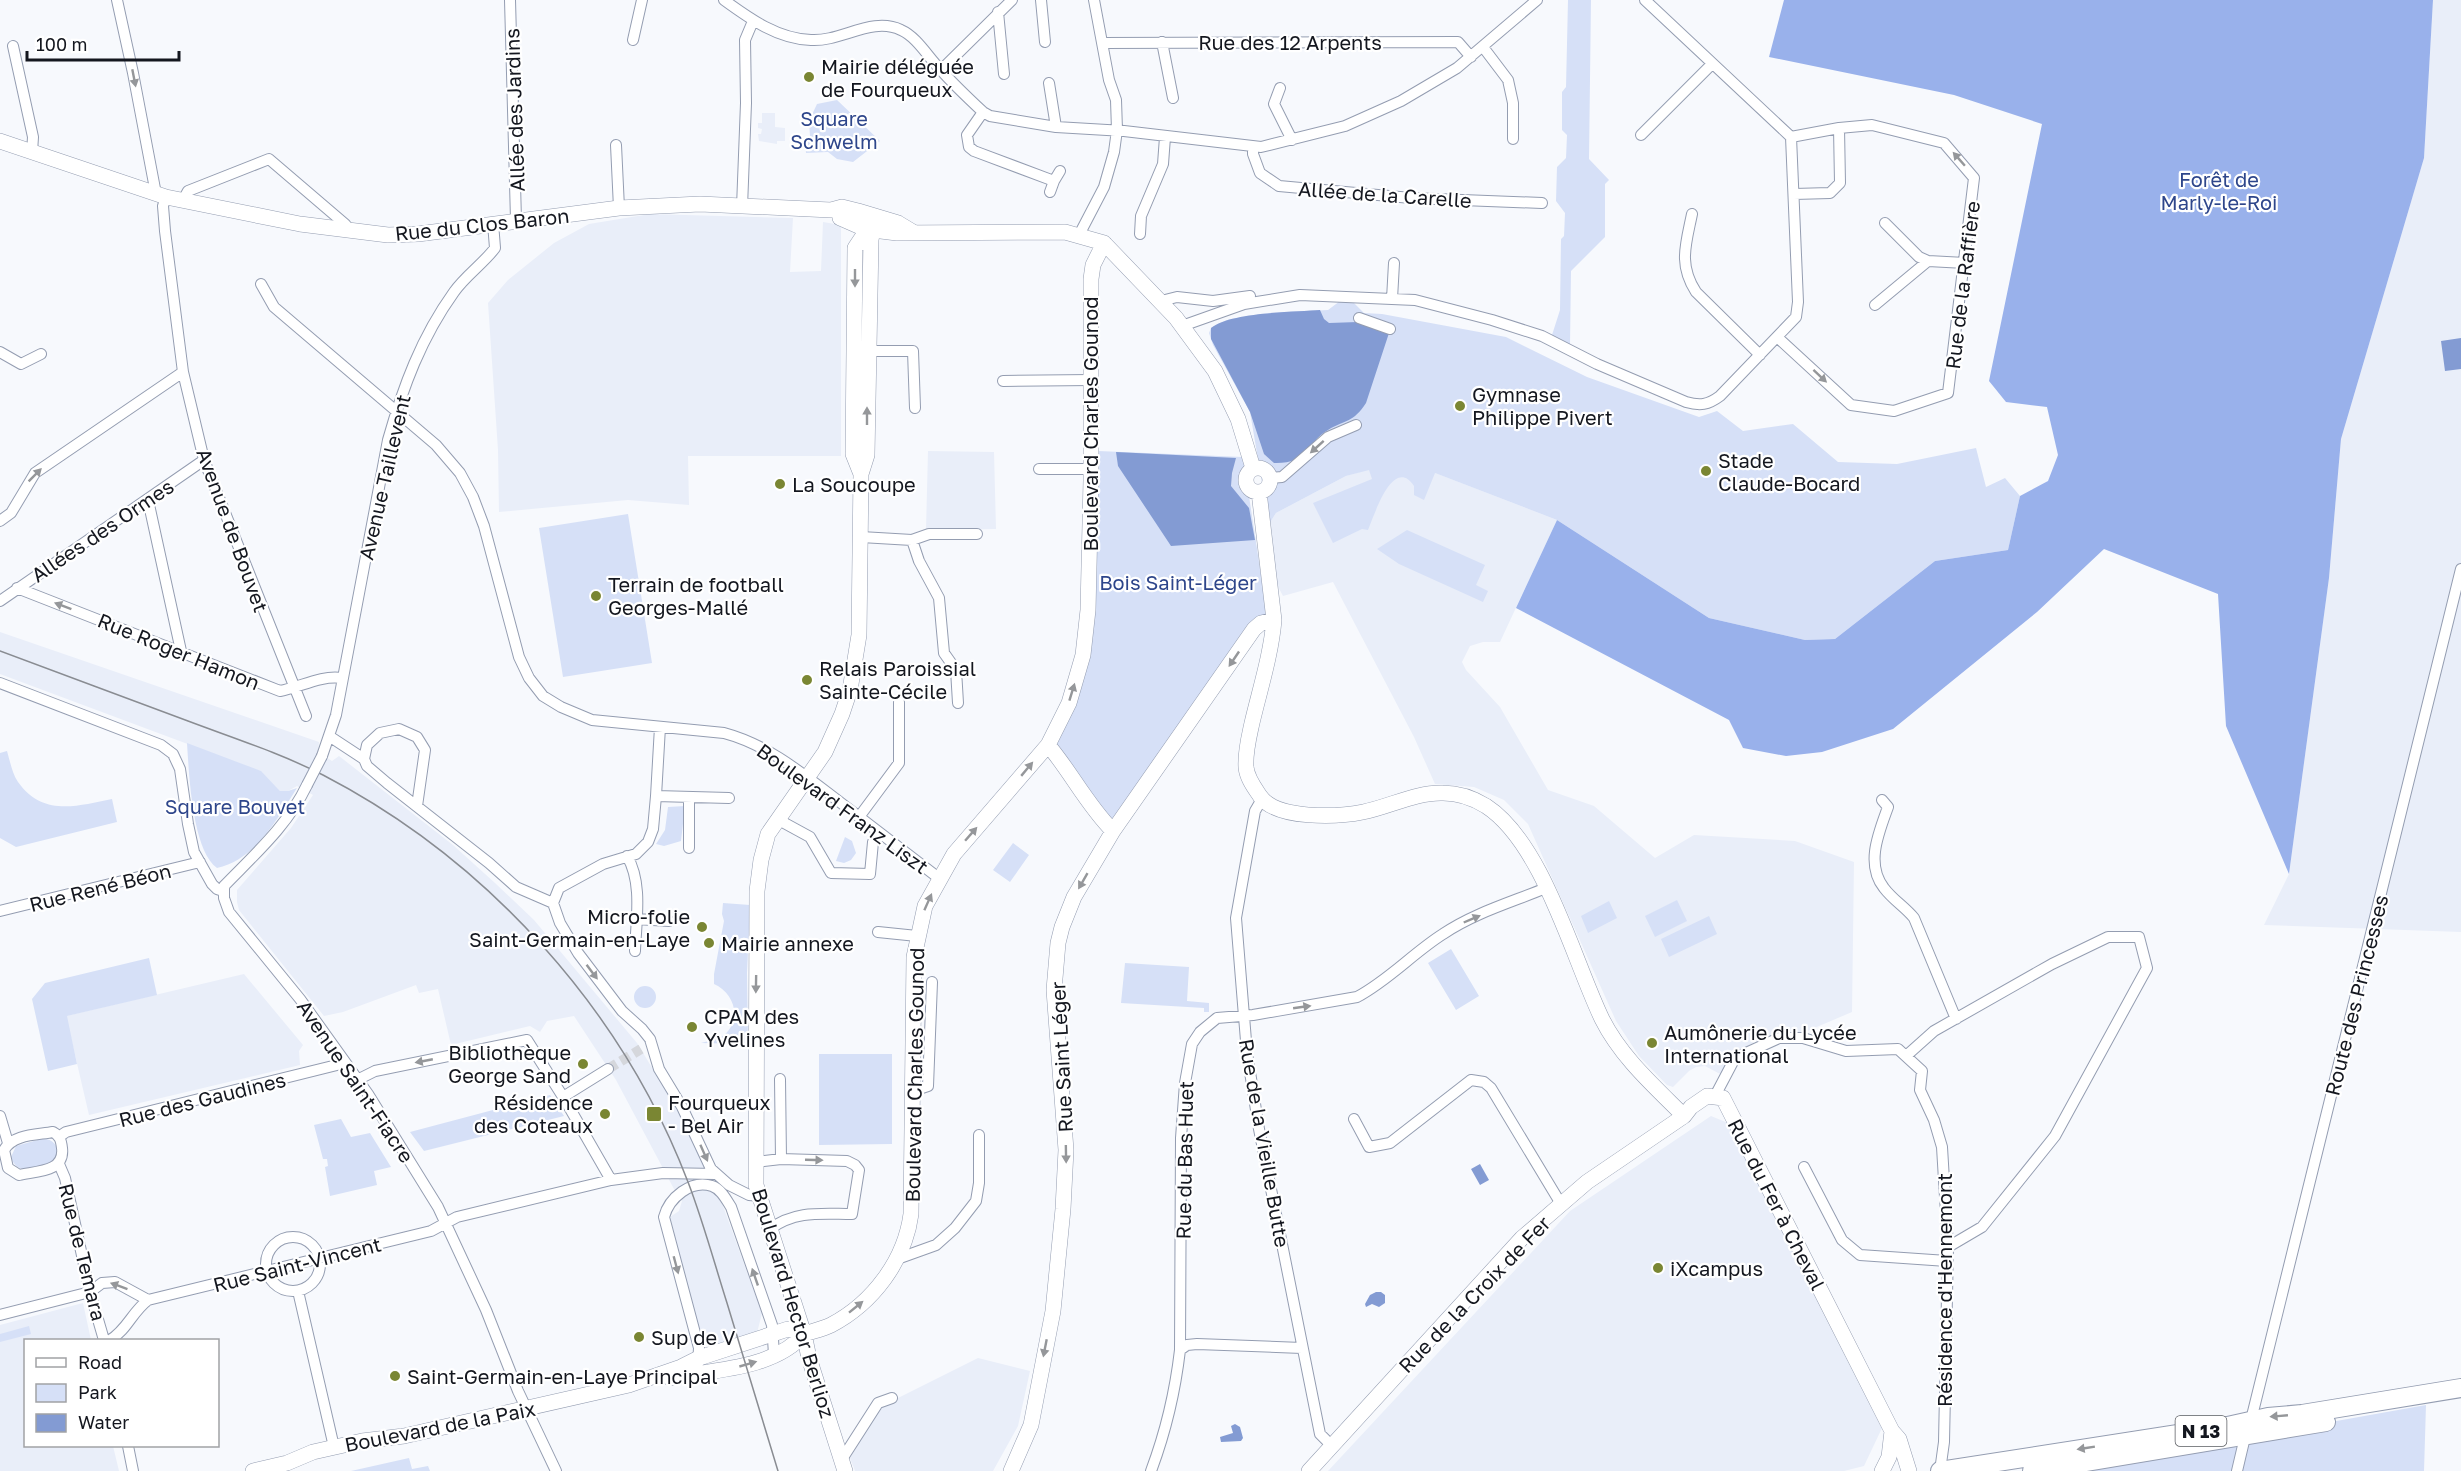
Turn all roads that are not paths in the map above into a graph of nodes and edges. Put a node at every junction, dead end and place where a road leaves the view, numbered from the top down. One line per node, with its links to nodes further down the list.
1 (117, 0): 40 (street, Avenue de Bouvet, one-way to 40)
2 (510, 0): 49 (street, Allée des Jardins)
3 (642, 0): 12 (street)
4 (724, 0): 11 (street)
5 (1012, 0): 10 (street)
6 (1041, 0): 13 (street)
7 (1094, 0): 15 (street)
8 (1537, 0): 17 (street)
9 (1645, 0): 19 (street)
10 (998, 12): 20 (street); 21 (street)
11 (753, 21): 20 (street); 44 (street)
12 (633, 40)
13 (1045, 42)
14 (1162, 42): 15 (street, Rue des 12 Arpents); 18 (street, Rue des 12 Arpents); 24 (street)
15 (1102, 43): 28 (street)
16 (13, 46): 37 (street)
17 (1483, 47): 18 (street); 32 (street)
18 (1471, 57): 33 (street)
19 (1712, 64): 29 (street); 31 (street)
20 (941, 70): 25 (street)
21 (1004, 74)
22 (1049, 83): 26 (street)
23 (1280, 88): 33 (street)
24 (1173, 98)
25 (982, 112): 26 (street); 38 (street)
26 (1056, 127): 28 (street)
27 (1839, 128): 31 (street, Rue de la Raffière); 39 (street); 60 (street, Rue de la Raffière, one-way to 27)
28 (1117, 130): 30 (street); 56 (street)
29 (1641, 135)
30 (1165, 136): 36 (street); 55 (street)
31 (1791, 137): 39 (street)
32 (1513, 139)
33 (1292, 140): 36 (street)
34 (0, 141): 37 (street, Rue du Clos Baron)
35 (616, 146): 45 (street)
36 (1253, 146): 41 (street, Allée de la Carelle)
37 (32, 152): 40 (street, Rue du Clos Baron)
38 (1050, 192)
39 (1794, 194): 69 (street)
40 (161, 195): 42 (street, Rue du Clos Baron); 74 (street, Avenue de Bouvet)
41 (1398, 197): 43 (street, Allée de la Carelle); 46 (street)
42 (183, 200): 52 (street, Rue du Clos Baron); 52 (street)
43 (1542, 203)
44 (742, 207): 45 (street, Rue du Clos Baron); 47 (street, Rue du Clos Baron)
45 (619, 208): 49 (street, Rue du Clos Baron)
46 (1397, 211)
47 (836, 214): 57 (street); 57 (street)
48 (1692, 214): 73 (street)
49 (516, 220): 50 (street, Rue du Clos Baron)
50 (493, 223): 52 (street, Rue du Clos Baron); 78 (street, Avenue Taillevent)
51 (1885, 223): 58 (street)
52 (350, 231)
53 (913, 232): 54 (street); 56 (street); 57 (street)
54 (892, 233): 57 (street); 57 (street)
55 (1140, 234)
56 (1091, 238): 64 (street); 75 (street, Boulevard Charles Gounod)
57 (867, 239): 70 (street, Boulevard Hector Berlioz); 84 (street, Boulevard Hector Berlioz, one-way to 84)
58 (1928, 261): 60 (street); 65 (street)
59 (1394, 262): 63 (street)
60 (1965, 263): 69 (street, Rue de la Raffière, one-way to 60)
61 (261, 284): 78 (street, Boulevard Franz Liszt)
62 (1255, 295): 64 (street)
63 (1392, 299): 67 (street); 73 (street)
64 (1161, 301): 67 (street)
65 (1875, 306)
66 (1359, 318): 68 (street)
67 (1182, 326): 81 (street)
68 (1390, 329)
69 (1777, 337): 73 (street)
70 (868, 351): 77 (street); 84 (street, Boulevard Hector Berlioz, one-way to 70)
71 (0, 352): 72 (street)
72 (40, 354)
73 (1760, 355)
74 (183, 372): 80 (street, Avenue de Bouvet); 88 (street, one-way to 74)
75 (1092, 380): 76 (street); 83 (street, Boulevard Charles Gounod)
76 (1003, 381)
77 (915, 408)
78 (397, 411): 97 (street, Avenue Taillevent); 103 (street, Boulevard Franz Liszt)
79 (1356, 425): 85 (street, one-way to 85)
80 (204, 460): 87 (street, Allées des Ormes); 99 (street, Avenue de Bouvet)
81 (1253, 468): 85 (street); 86 (street)
82 (1039, 469): 83 (street)
83 (1091, 469): 105 (street, Boulevard Charles Gounod, one-way to 83)
84 (861, 474): 90 (street, Boulevard Hector Berlioz)
85 (1276, 477): 86 (street)
86 (1259, 492): 95 (street)
87 (148, 500): 93 (street, Allées des Ormes); 96 (street)
88 (0, 520)
89 (977, 534): 91 (street)
90 (861, 537): 91 (street); 107 (street, Boulevard Hector Berlioz)
91 (912, 540): 101 (street)
92 (2461, 569): 185 (street, Route des Princesses)
93 (17, 588): 94 (street, Allées des Ormes); 96 (street, Rue Roger Hamon, one-way to 93)
94 (0, 601)
95 (1274, 620): 111 (street); 116 (street, Rue Saint Léger, one-way to 116)
96 (181, 651): 99 (street, Rue Roger Hamon)
97 (342, 678): 99 (street, Rue Roger Hamon); 104 (street, Avenue Taillevent)
98 (0, 683): 120 (street, Avenue Saint-Fiacre)
99 (294, 688): 102 (street, Avenue de Bouvet)
100 (899, 702): 114 (street)
101 (958, 703)
102 (306, 716)
103 (660, 726): 107 (street, Boulevard Franz Liszt); 108 (street)
104 (329, 736): 106 (street); 123 (street, Avenue Taillevent, bridge)
105 (1048, 745): 116 (street); 121 (street, Boulevard Charles Gounod, one-way to 105)
106 (364, 759): 113 (street); 113 (street)
107 (807, 778): 114 (street, Boulevard Franz Liszt); 115 (street, Boulevard Hector Berlioz)
108 (656, 796): 109 (street); 119 (street)
109 (689, 798): 110 (street); 118 (street)
110 (729, 798)
111 (1262, 799): 122 (street); 132 (street, Rue de la Vieille Butte)
112 (1882, 800): 133 (street)
113 (417, 806): 124 (street)
114 (859, 817): 117 (street, Boulevard Franz Liszt)
115 (777, 819): 117 (street); 151 (street, Boulevard Hector Berlioz, one-way to 151)
116 (1113, 831): 194 (street, Rue Saint Léger, one-way to 194)
117 (881, 834): 121 (street, Boulevard Franz Liszt)
118 (689, 848)
119 (627, 856): 124 (street); 126 (street)
120 (200, 862): 123 (street, Avenue Saint-Fiacre); 125 (street, Rue René Béon)
121 (940, 879): 129 (street, Boulevard Charles Gounod, one-way to 121)
122 (1546, 888): 132 (street, Rue du Bas Huet, one-way to 122); 145 (street)
123 (223, 891): 137 (street, Avenue Saint-Fiacre)
124 (553, 903): 134 (street, one-way to 134)
125 (0, 911)
126 (636, 919): 127 (street); 130 (street)
127 (669, 921)
128 (878, 932): 129 (street)
129 (917, 936): 141 (street, Boulevard Charles Gounod)
130 (634, 951)
131 (932, 982): 141 (street)
132 (1245, 1016): 175 (street, Rue de la Vieille Butte); 176 (street, Rue du Bas Huet)
133 (1956, 1019): 136 (street); 162 (street)
134 (653, 1041): 135 (street); 155 (street, one-way to 155)
135 (641, 1049)
136 (1906, 1056): 142 (street); 162 (street, Résidence d'Hennemont)
137 (345, 1063): 140 (street, Avenue Saint-Fiacre); 148 (street, Rue des Gaudines)
138 (609, 1069): 143 (street)
139 (780, 1079): 150 (street)
140 (357, 1080): 143 (street, one-way to 140); 160 (street, Avenue Saint-Fiacre)
141 (913, 1091): 164 (street, Boulevard Charles Gounod)
142 (1715, 1096): 145 (street, Rue de la Croix de Fer); 186 (street, Rue du Fer à Cheval)
143 (563, 1097): 157 (street)
144 (0, 1116): 149 (street)
145 (1684, 1116): 159 (street, Rue de la Croix de Fer)
146 (1354, 1119): 159 (street)
147 (980, 1135): 164 (street)
148 (60, 1136): 149 (street); 152 (street)
149 (8, 1143): 154 (street)
150 (781, 1159): 151 (street); 161 (street, one-way to 161)
151 (756, 1162): 158 (street, Boulevard Hector Berlioz)
152 (59, 1164): 154 (street); 167 (street, Rue de Temara)
153 (1804, 1167): 165 (street)
154 (12, 1172): 156 (street)
155 (715, 1174): 157 (street, Rue Saint-Vincent); 158 (street)
156 (1, 1178)
157 (611, 1180): 160 (street, Rue Saint-Vincent)
158 (760, 1196): 161 (street, Boulevard Hector Berlioz)
159 (1561, 1204): 187 (street, Rue de la Croix de Fer)
160 (445, 1222): 163 (street, Rue Saint-Vincent); 184 (street, Avenue Saint-Fiacre)
161 (770, 1229): 172 (street, Boulevard Hector Berlioz)
162 (1948, 1247): 165 (street, Résidence d'Hennemont)
163 (320, 1259): 166 (street, Rue Saint-Vincent); 166 (street); 168 (street)
164 (897, 1259): 172 (street, Boulevard Charles Gounod, one-way to 164)
165 (1947, 1261): 199 (street, Résidence d'Hennemont)
166 (266, 1272): 168 (street); 169 (street, Rue Saint-Vincent)
167 (90, 1292): 169 (street, one-way to 167); 170 (street); 173 (street, Rue de Temara)
168 (298, 1292): 189 (street)
169 (148, 1300): 174 (street)
170 (0, 1315)
171 (773, 1332): 172 (street, Boulevard de la Paix); 177 (street); 178 (street, Boulevard de la Paix); 178 (street, one-way to 178)
172 (804, 1334): 177 (street, Boulevard de la Paix); 190 (street, Boulevard Hector Berlioz)
173 (103, 1339)
174 (112, 1339)
175 (1302, 1347): 176 (street); 187 (street, Rue de la Vieille Butte)
176 (1180, 1350): 195 (street, Rue du Bas Huet)
177 (774, 1354): 179 (street, Boulevard de la Paix, one-way to 177)
178 (699, 1358): 179 (street); 180 (street, Boulevard de la Paix)
179 (696, 1374): 180 (street, Boulevard de la Paix)
180 (629, 1384): 184 (street, Boulevard de la Paix)
181 (2461, 1388): 185 (main road, N 13, one-way to 185)
182 (892, 1398): 190 (street)
183 (2461, 1400): 185 (main road, N 13)
184 (526, 1409): 189 (street, Boulevard de la Paix); 193 (street, Avenue Saint-Fiacre)
185 (2248, 1428): 199 (main road, N 13, one-way to 199); 200 (main road, N 13); 201 (street, Route des Princesses)
186 (1892, 1431): 197 (street); 198 (street)
187 (1332, 1446): 196 (street, Rue de la Croix de Fer)
188 (128, 1447): 191 (street)
189 (334, 1447): 192 (street, Boulevard de la Paix)
190 (843, 1464)
191 (134, 1471)
192 (253, 1471)
193 (556, 1471)
194 (1011, 1471)
195 (1151, 1471)
196 (1309, 1471)
197 (1882, 1471)
198 (1909, 1471)
199 (1940, 1471)
200 (2032, 1471)
201 (2237, 1471)

